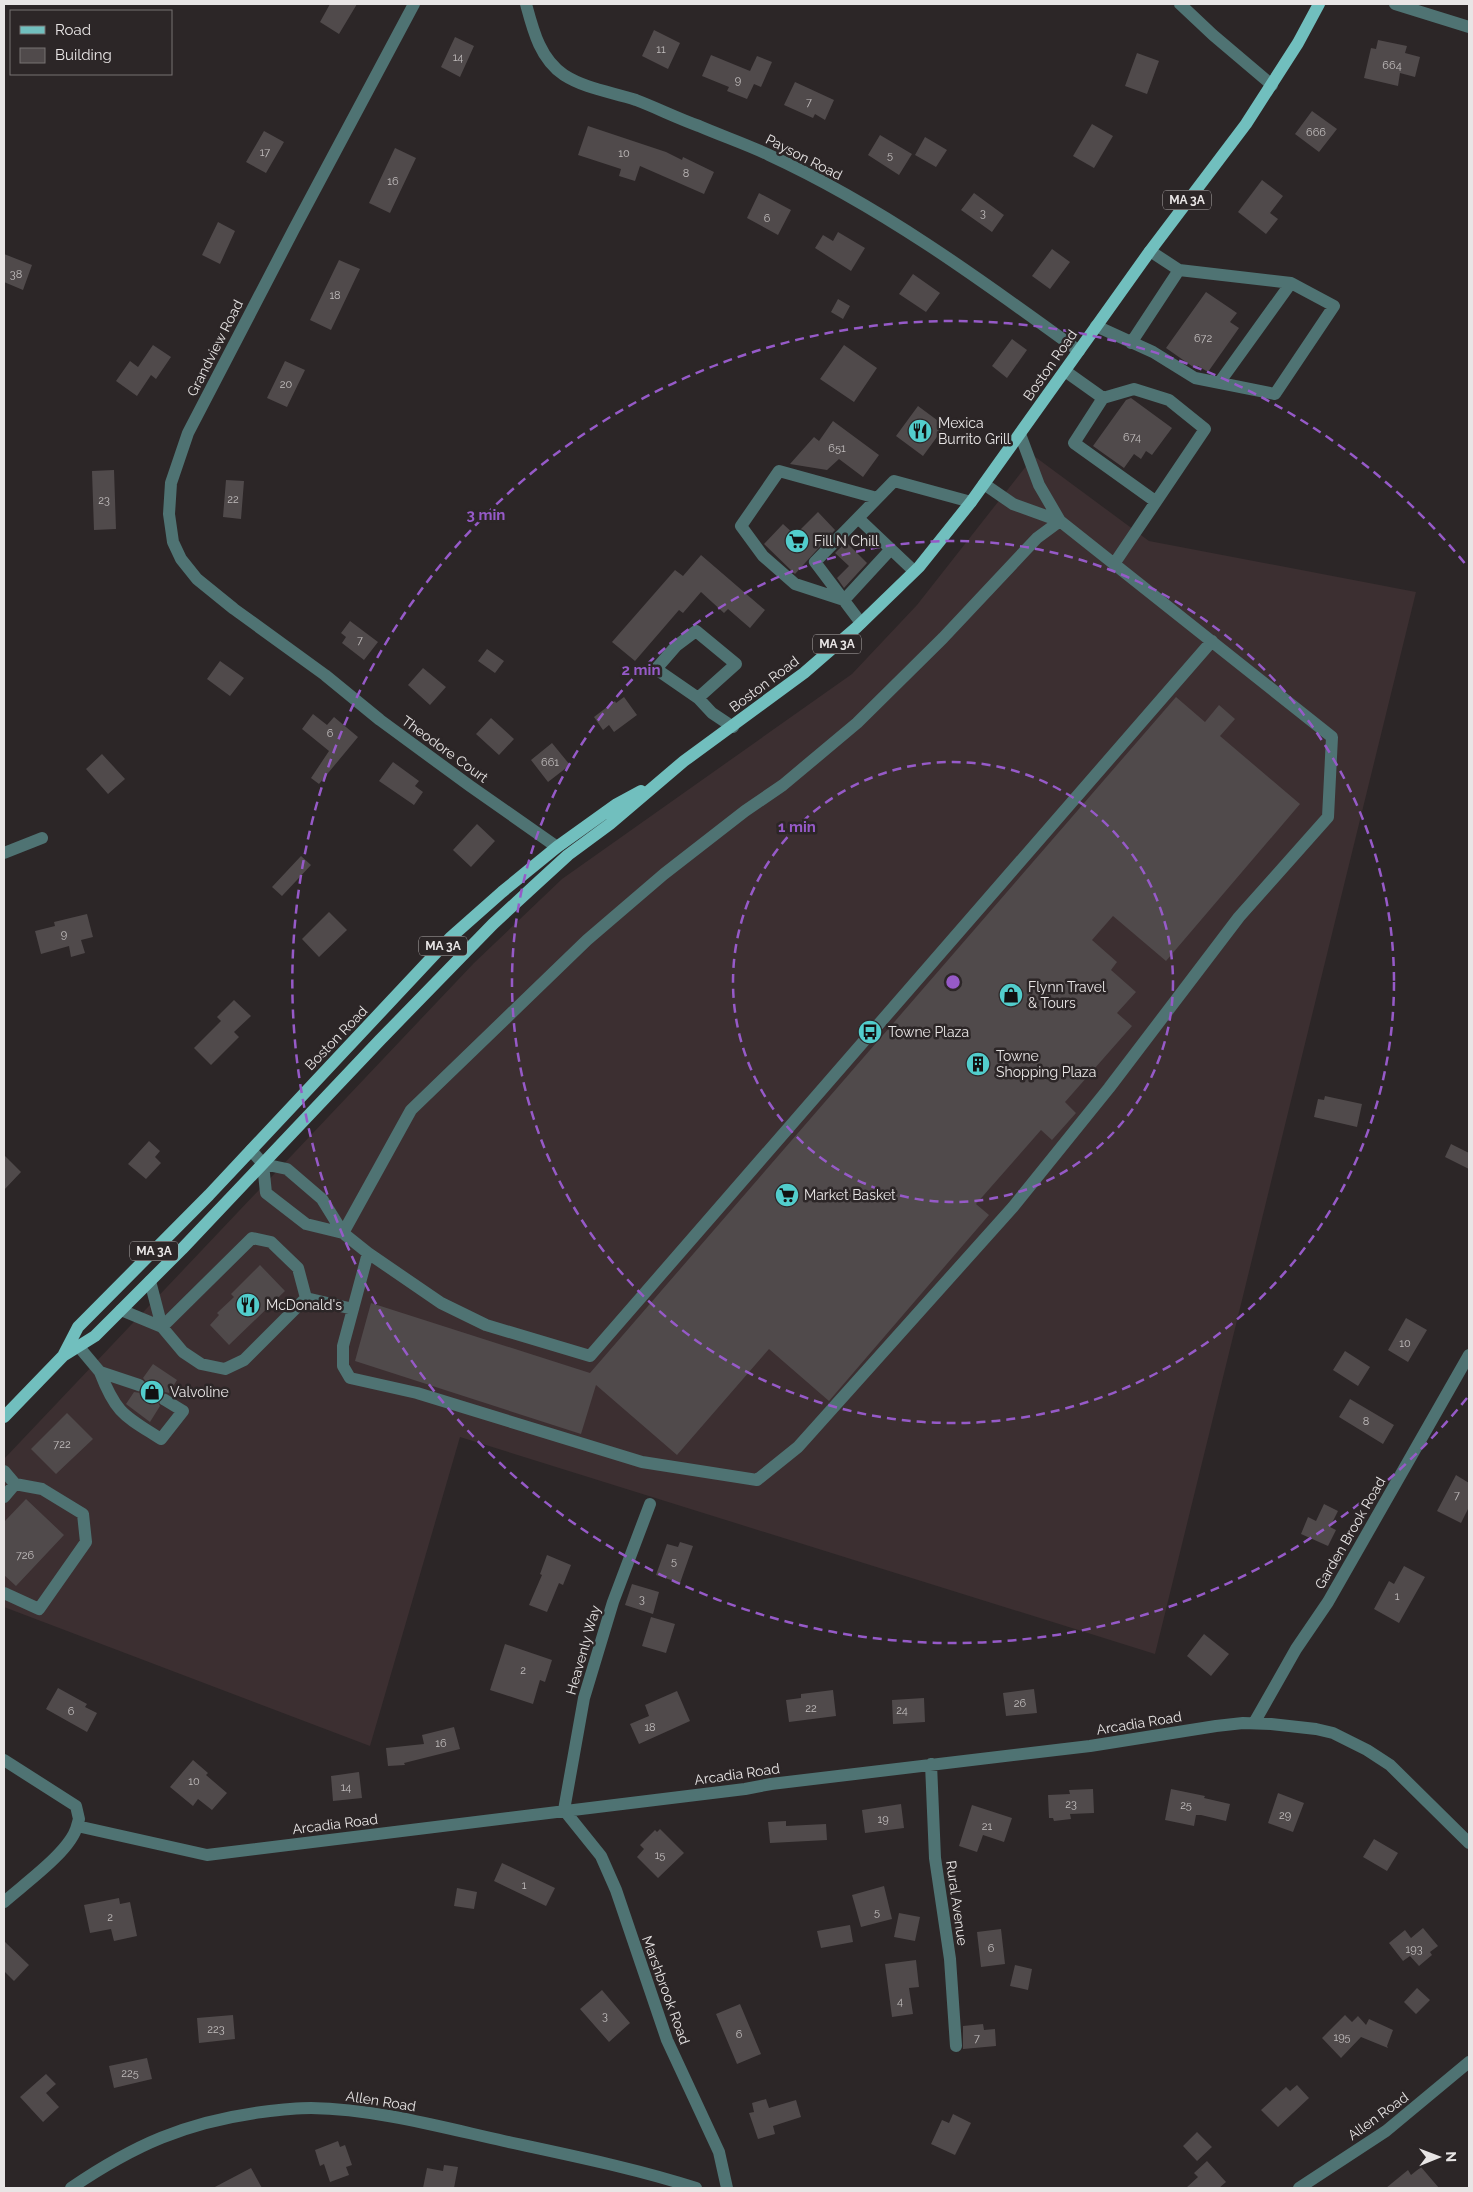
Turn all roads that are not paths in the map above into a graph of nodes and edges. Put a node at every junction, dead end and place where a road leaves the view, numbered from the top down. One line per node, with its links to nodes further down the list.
1 (414, 4): 30 (street, Grandview Road)
2 (526, 4): 13 (street, Payson Road)
3 (1180, 4): 7 (street)
4 (1319, 4): 7 (main road, Boston Road / MA 3A)
5 (1395, 4): 6 (street)
6 (1469, 27)
7 (1272, 85): 8 (main road, Boston Road / MA 3A)
8 (1150, 251): 9 (street); 11 (main road, Boston Road / MA 3A)
9 (1178, 270): 10 (street); 12 (street)
10 (1290, 283): 15 (street); 15 (street)
11 (1096, 326): 12 (street); 13 (main road, Boston Road / MA 3A)
12 (1131, 343): 15 (street)
13 (1079, 351): 14 (main road, Boston Road / MA 3A)
14 (1065, 371): 16 (street); 17 (main road, Boston Road / MA 3A)
15 (1219, 383)
16 (1103, 398): 20 (street); 20 (street)
17 (1020, 434): 18 (main road, Boston Road / MA 3A); 23 (street)
18 (984, 484): 21 (main road, Boston Road / MA 3A); 23 (street)
19 (877, 498): 21 (street); 22 (street); 27 (street)
20 (1155, 501): 25 (street)
21 (971, 502): 26 (main road, Boston Road / MA 3A)
22 (858, 518): 24 (street); 27 (street)
23 (1060, 521): 25 (street); 39 (street)
24 (891, 549): 26 (street); 27 (street)
25 (1114, 564): 29 (street)
26 (914, 571): 28 (main road, Boston Road / MA 3A)
27 (844, 600): 28 (street)
28 (861, 623): 32 (main road, Boston Road / MA 3A)
29 (1212, 642): 40 (street); 43 (street)
30 (319, 671): 35 (street, Theodore Court)
31 (698, 698): 31 (street); 32 (street)
32 (733, 727): 33 (main road, Boston Road / MA 3A)
33 (665, 778): 35 (main road, Boston Road / MA 3A); 38 (main road, Boston Road / MA 3A)
34 (42, 838): 36 (street)
35 (557, 847): 37 (main road, Boston Road / MA 3A)
36 (4, 853)
37 (251, 1150): 38 (street); 48 (main road, Boston Road / MA 3A)
38 (263, 1164): 39 (street); 39 (street); 41 (main road, Boston Road / MA 3A)
39 (343, 1233): 40 (street)
40 (368, 1253): 43 (street)
41 (150, 1281): 44 (main road, Boston Road / MA 3A); 45 (street)
42 (306, 1298): 43 (street); 45 (street); 45 (street)
43 (353, 1309)
44 (121, 1310): 45 (street); 46 (main road, Boston Road / MA 3A)
45 (162, 1327)
46 (79, 1347): 48 (main road, Boston Road / MA 3A); 49 (street)
47 (1469, 1355): 58 (street, Garden Brook Road)
48 (62, 1356): 52 (main road, Boston Road / MA 3A)
49 (100, 1372): 50 (street); 51 (street)
50 (139, 1385)
51 (165, 1400)
52 (4, 1417)
53 (4, 1471): 54 (street)
54 (15, 1484): 55 (street); 57 (street)
55 (4, 1497)
56 (650, 1504): 61 (street, Heavenly Way)
57 (4, 1593)
58 (1254, 1723): 60 (street, Arcadia Road); 63 (street, Arcadia Road)
59 (4, 1760): 62 (street)
60 (931, 1764): 61 (street, Arcadia Road); 65 (street, Rural Avenue)
61 (564, 1810): 62 (street, Arcadia Road); 69 (street, Marshbrook Road)
62 (77, 1826): 64 (street)
63 (1469, 1842)
64 (4, 1902)
65 (956, 2046)
66 (1469, 2062): 70 (street, Allen Road)
67 (71, 2188): 68 (street, Allen Road)
68 (696, 2188)
69 (727, 2188)
70 (1299, 2188)

